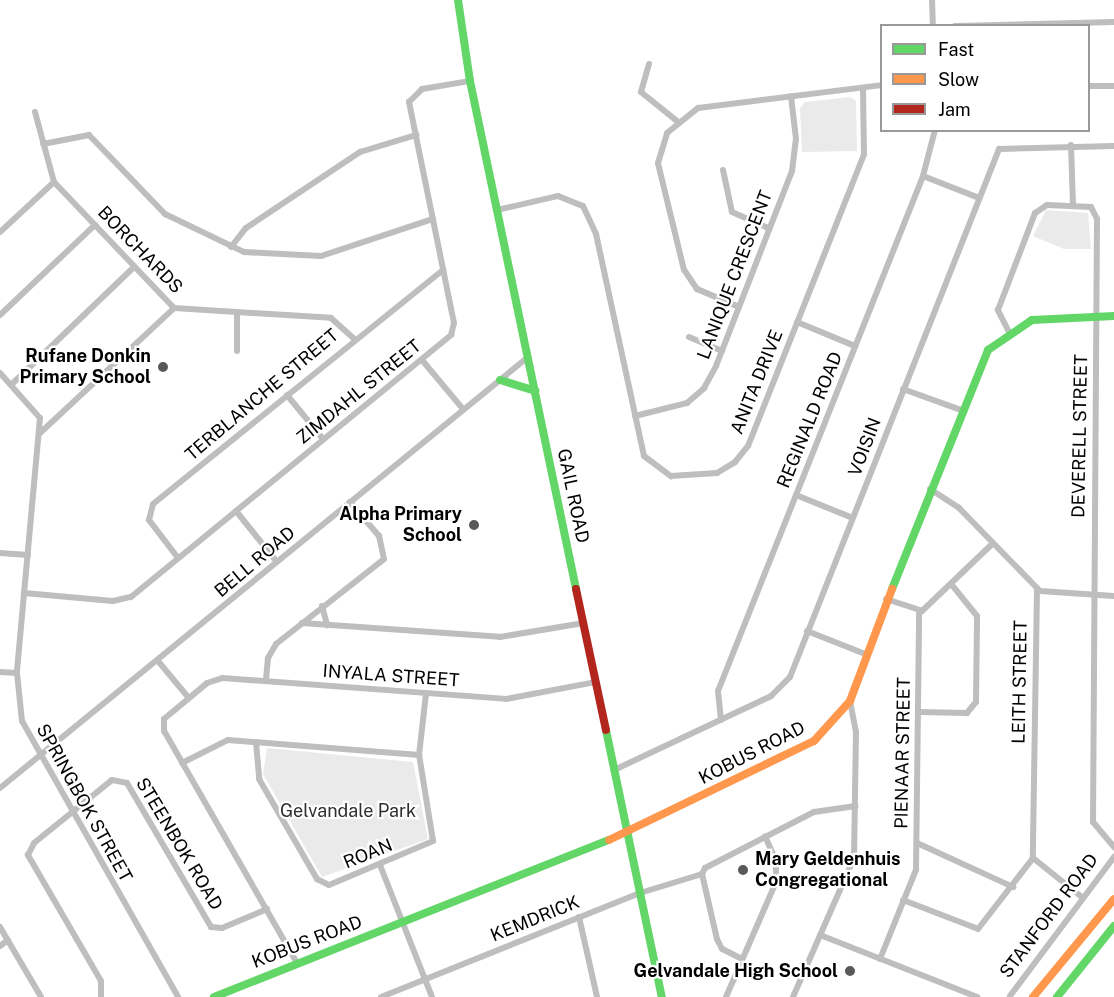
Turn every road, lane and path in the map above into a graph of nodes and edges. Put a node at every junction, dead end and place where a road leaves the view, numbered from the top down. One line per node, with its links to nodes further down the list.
1 (458, 0): 7 (street, GAIL ROAD)
2 (932, 0): 4 (street)
3 (1114, 22): 5 (street)
4 (933, 24)
5 (1034, 24)
6 (649, 64): 14 (street)
7 (470, 81): 16 (street, ZIMDAHL STREET); 25 (street, GAIL ROAD)
8 (880, 85): 11 (street)
9 (1090, 86): 10 (street)
10 (1114, 86)
11 (863, 88): 12 (street); 39 (street, ANITA DRIVE)
12 (791, 96): 14 (street); 28 (street, LANIQUE CRESCENT)
13 (35, 112): 17 (street, BORCHARDS)
14 (677, 121): 33 (street)
15 (934, 132): 21 (street, REGINALD ROAD)
16 (416, 135): 26 (street, ZIMDAHL STREET); 30 (street)
17 (43, 144): 22 (street, BORCHARDS); 30 (street)
18 (1071, 145): 19 (street, VOISIN); 23 (street, VOISIN); 24 (street)
19 (1114, 146)
20 (723, 170): 28 (street)
21 (923, 176): 23 (street); 43 (street, REGINALD ROAD)
22 (54, 182): 27 (street, BORCHARDS); 29 (street)
23 (979, 198): 51 (street, VOISIN)
24 (1073, 204): 37 (street, DEVERELL STREET); 40 (street)
25 (497, 210): 46 (street, GAIL ROAD); 56 (street, ANITA DRIVE)
26 (433, 219): 30 (street); 32 (street, ZIMDAHL STREET)
27 (95, 225): 31 (street, BORCHARDS); 36 (street)
28 (768, 228): 33 (street, LANIQUE CRESCENT)
29 (0, 232)
30 (231, 247)
31 (134, 267): 34 (street, BORCHARDS); 50 (street)
32 (443, 270): 42 (street, TERBLANCHE STREET); 47 (street, ZIMDAHL STREET)
33 (739, 307): 45 (street, LANIQUE CRESCENT)
34 (174, 308): 35 (street, BORCHARDS); 57 (street)
35 (237, 312): 42 (street, BORCHARDS); 44 (street)
36 (0, 315)
37 (1096, 315): 38 (street, KOBUS ROAD); 40 (street, KOBUS ROAD); 72 (street, DEVERELL STREET)
38 (1114, 316)
39 (797, 322): 43 (street); 56 (street, ANITA DRIVE)
40 (1009, 332): 55 (street, KOBUS ROAD)
41 (689, 337): 45 (street)
42 (354, 339): 53 (street, TERBLANCHE STREET)
43 (855, 346): 60 (street, REGINALD ROAD)
44 (237, 351)
45 (722, 351): 56 (street, LANIQUE CRESCENT)
46 (528, 357): 49 (street, BELL ROAD); 52 (street, GAIL ROAD)
47 (422, 360): 54 (street); 58 (street, ZIMDAHL STREET)
48 (0, 373): 50 (street, SPRINGBOK STREET)
49 (500, 380): 52 (street); 54 (street, BELL ROAD)
50 (12, 384): 57 (street, SPRINGBOK STREET)
51 (903, 389): 55 (street); 63 (street, VOISIN)
52 (535, 391): 78 (street, GAIL ROAD)
53 (287, 395): 58 (street); 67 (street, TERBLANCHE STREET)
54 (463, 409): 61 (street, BELL ROAD)
55 (961, 410): 59 (street, KOBUS ROAD)
56 (635, 417)
57 (39, 434): 66 (street, SPRINGBOK STREET)
58 (323, 440): 62 (street, ZIMDAHL STREET)
59 (930, 489): 64 (street); 74 (street, KOBUS ROAD)
60 (796, 495): 63 (street); 91 (street, REGINALD ROAD)
61 (350, 502): 68 (street, BELL ROAD); 75 (street)
62 (236, 512): 67 (street, ZIMDAHL STREET); 68 (street)
63 (854, 518): 80 (street, VOISIN)
64 (992, 544): 69 (street); 70 (street)
65 (0, 553): 66 (street)
66 (28, 555): 71 (street, SPRINGBOK STREET)
67 (178, 558): 71 (street, ZIMDAHL STREET)
68 (277, 562): 82 (street, BELL ROAD)
69 (952, 585): 76 (street); 90 (street)
70 (1037, 589): 72 (street); 105 (street, LEITH STREET)
71 (24, 593): 84 (street, SPRINGBOK STREET)
72 (1094, 595): 73 (street); 103 (street, DEVERELL STREET)
73 (1114, 596)
74 (886, 599): 76 (street); 81 (street, KOBUS ROAD)
75 (322, 606): 77 (street); 79 (street)
76 (919, 612): 90 (street, PIENAAR STREET)
77 (302, 623): 79 (street); 85 (street)
78 (584, 623): 79 (street); 86 (street, GAIL ROAD)
79 (327, 625)
80 (807, 631): 81 (street); 91 (street, VOISIN)
81 (865, 654): 89 (street, KOBUS ROAD)
82 (158, 661): 88 (street); 94 (street, BELL ROAD)
83 (0, 672): 84 (street)
84 (17, 673): 94 (street, SPRINGBOK STREET)
85 (266, 680): 87 (street, INYALA STREET); 88 (street, INYALA STREET)
86 (596, 682): 87 (street, INYALA STREET); 96 (street, GAIL ROAD)
87 (426, 694): 93 (street, ROAN)
88 (188, 697): 95 (street, INYALA STREET)
89 (849, 701): 98 (street); 100 (street, KOBUS ROAD)
90 (918, 712): 102 (street, PIENAAR STREET)
91 (720, 720): 96 (street, VOISIN)
92 (256, 742): 93 (street); 95 (street); 106 (street, ROAN)
93 (419, 755): 106 (street, ROAN)
94 (39, 757): 97 (street, BELL ROAD); 99 (street, SPRINGBOK STREET)
95 (182, 763): 113 (street)
96 (614, 770): 100 (street, GAIL ROAD)
97 (0, 788)
98 (856, 806): 101 (street); 118 (street)
99 (71, 813): 113 (street, STEENBOK ROAD); 127 (street); 128 (street, SPRINGBOK STREET)
100 (627, 832): 109 (street, GAIL ROAD); 115 (street, KOBUS ROAD)
101 (765, 836): 107 (street); 121 (street)
102 (917, 843): 108 (street); 112 (street, PIENAAR STREET)
103 (1114, 847)
104 (1114, 857): 110 (street, STANFORD ROAD)
105 (1033, 858): 108 (street); 110 (street)
106 (380, 865): 115 (street)
107 (702, 874): 109 (street, KEMDRICK); 121 (street)
108 (1012, 887): 112 (street)
109 (640, 893): 114 (street, KEMDRICK); 133 (street, GAIL ROAD)
110 (1083, 898): 125 (street, STANFORD ROAD)
111 (1114, 899): 137 (street, STANFORD ROAD)
112 (903, 900): 122 (street, PIENAAR STREET)
113 (267, 909): 123 (street)
114 (579, 917): 124 (street, KEMDRICK); 132 (street)
115 (403, 923): 123 (street, KOBUS ROAD); 124 (street)
116 (1114, 926): 138 (street)
117 (0, 927): 119 (street)
118 (820, 935): 122 (street); 135 (street)
119 (8, 940): 120 (street); 126 (street)
120 (0, 946)
121 (742, 959): 134 (street)
122 (880, 959): 136 (street)
123 (297, 963): 129 (street, KOBUS ROAD)
124 (425, 979): 130 (street, KEMDRICK); 131 (street)
125 (1011, 996)
126 (42, 997)
127 (101, 997)
128 (178, 997)
129 (214, 997)
130 (381, 997)
131 (432, 997)
132 (597, 997)
133 (662, 997)
134 (726, 997)
135 (793, 997)
136 (977, 997)
137 (1033, 997)
138 (1057, 997)

